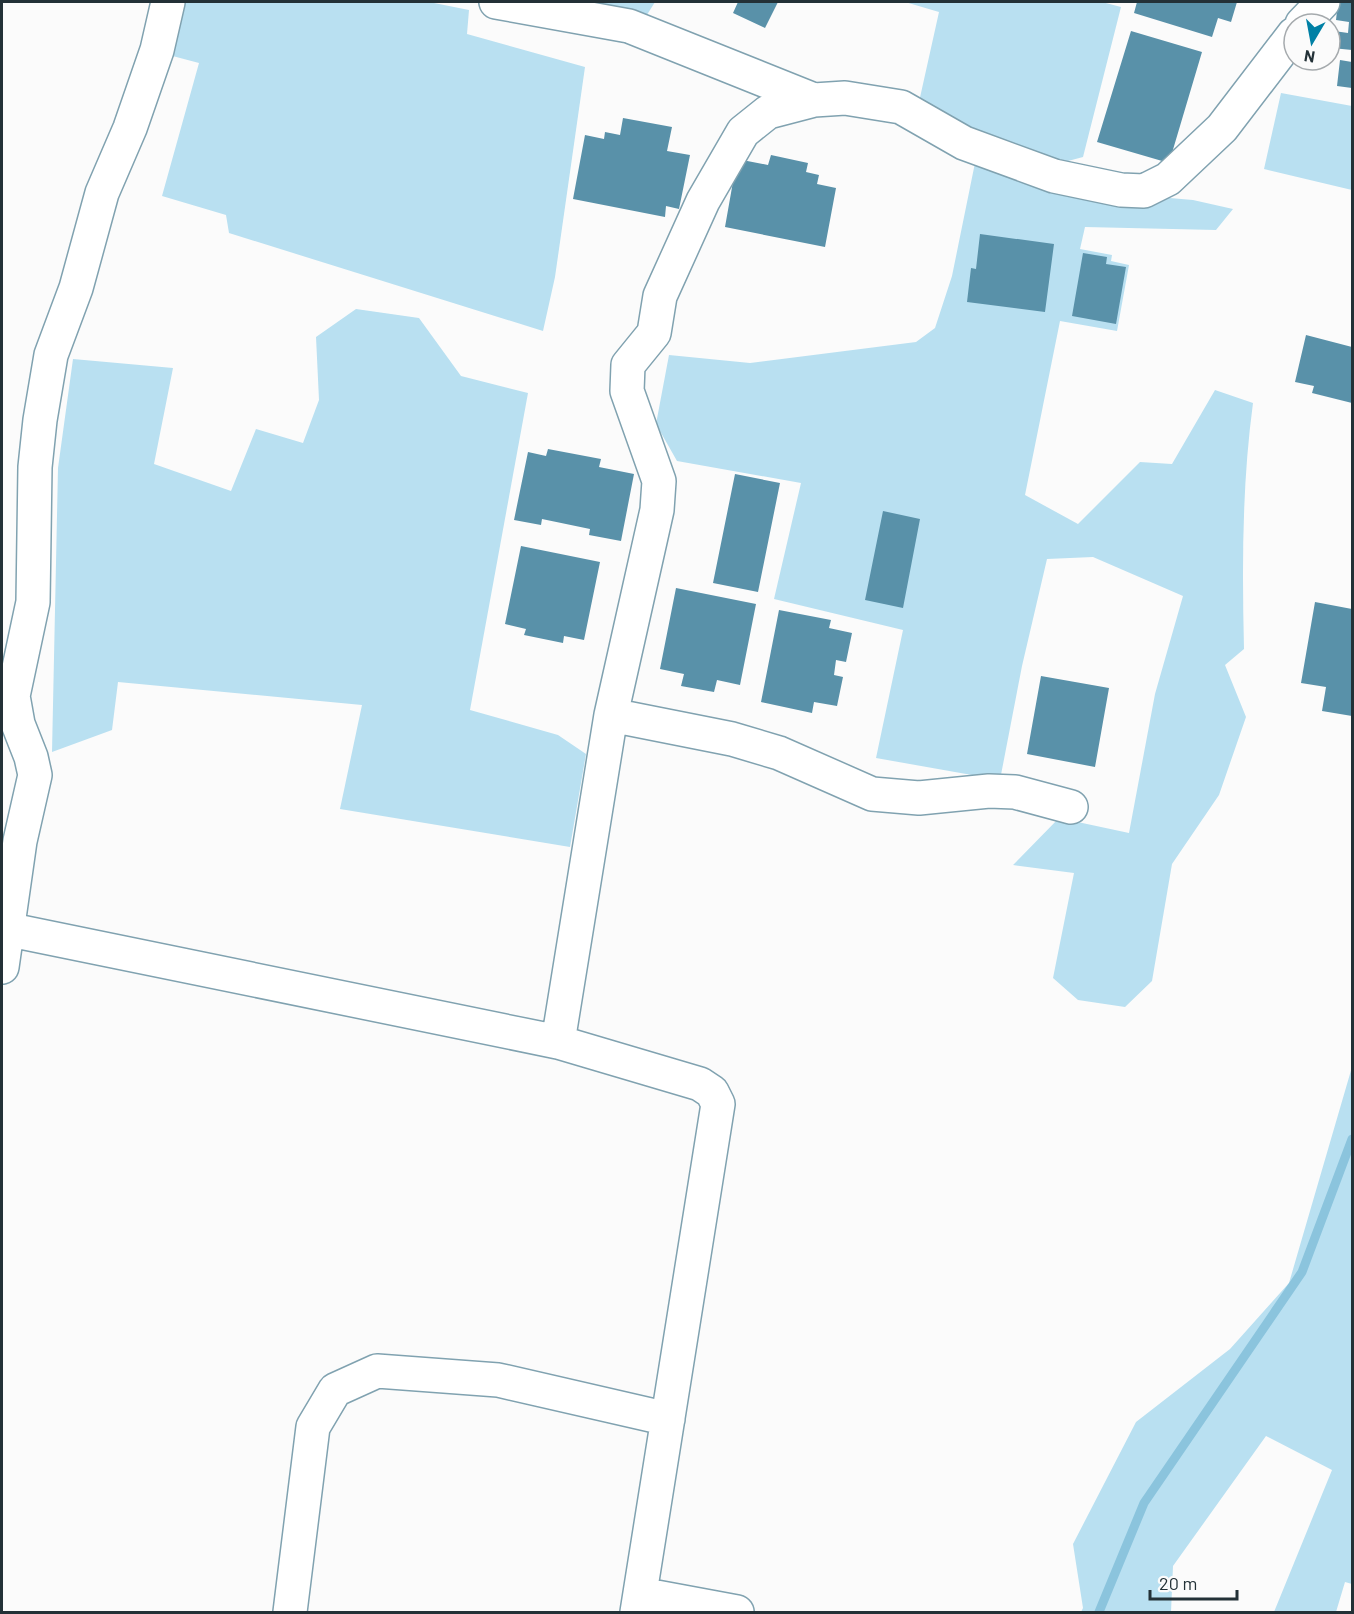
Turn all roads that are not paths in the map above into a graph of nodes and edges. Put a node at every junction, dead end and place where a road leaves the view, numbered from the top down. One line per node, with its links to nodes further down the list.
1 (168, 2): 7 (street)
2 (496, 2): 4 (street)
3 (1282, 50): 4 (street)
4 (814, 100): 5 (street)
5 (611, 715): 6 (street); 9 (street)
6 (1071, 807)
7 (6, 929): 8 (street); 9 (street)
8 (2, 968)
9 (558, 1042): 10 (street)
10 (668, 1419): 11 (street); 12 (street)
11 (639, 1603): 13 (street)
12 (290, 1612)
13 (737, 1612)

